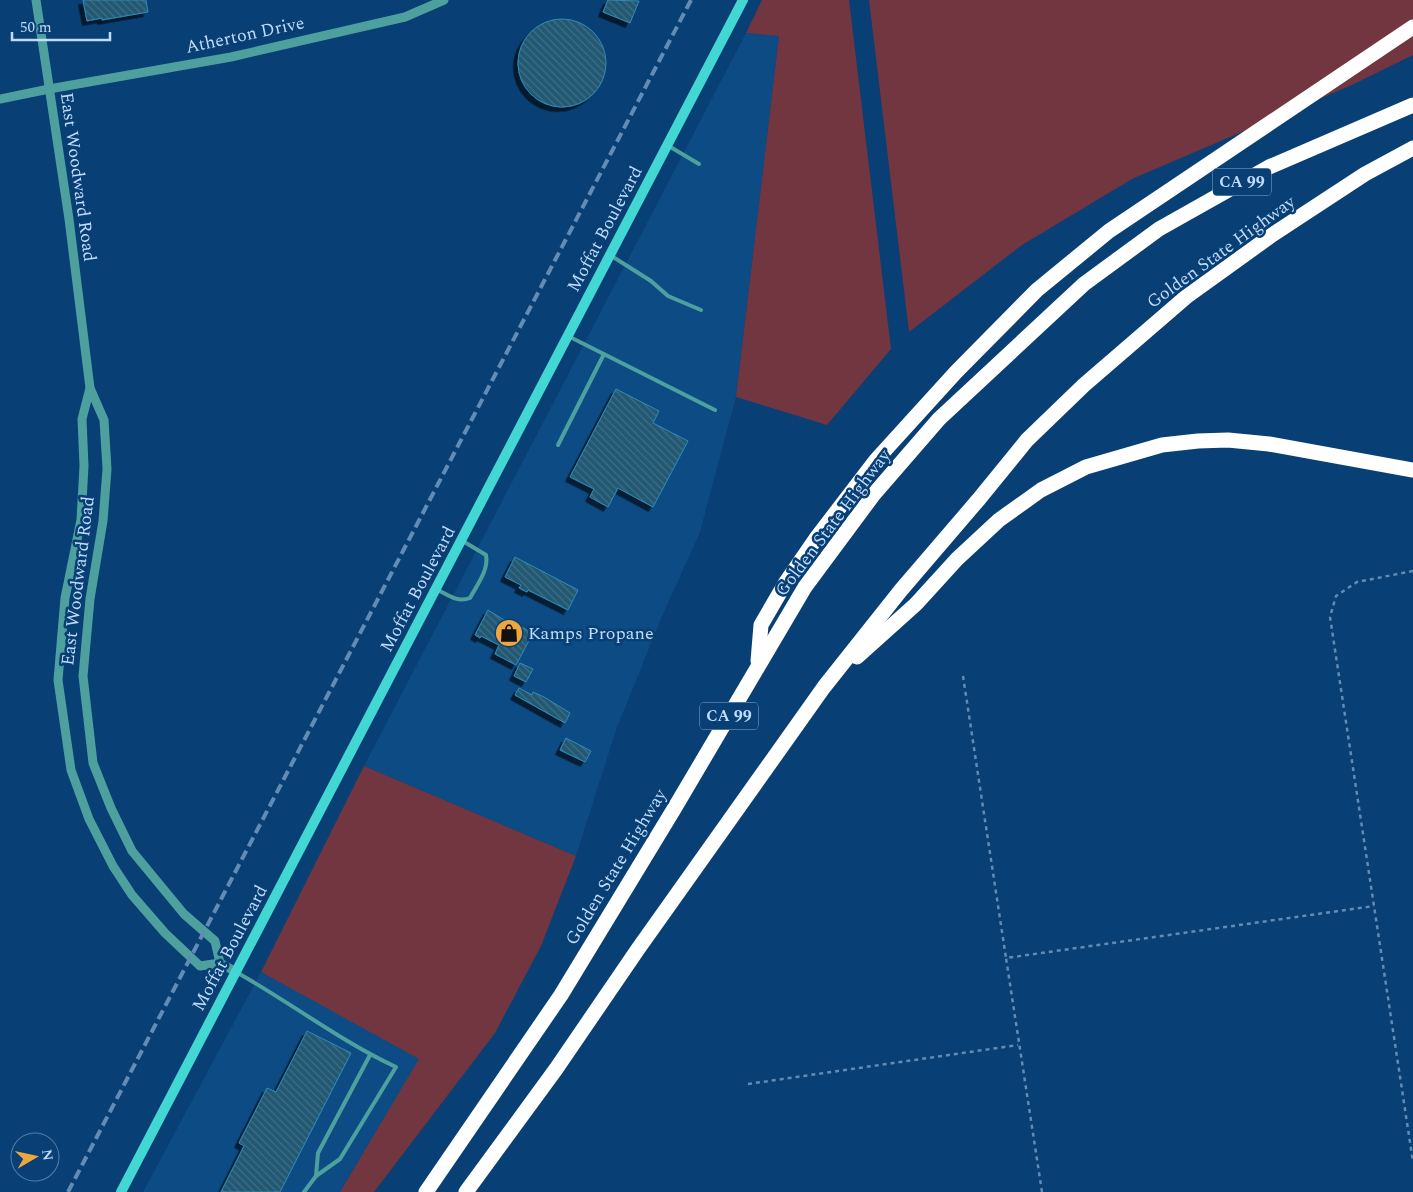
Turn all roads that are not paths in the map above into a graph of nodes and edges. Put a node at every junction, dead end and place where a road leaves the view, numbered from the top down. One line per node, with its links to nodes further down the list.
1 (36, 0): 5 (street, East Woodward Road)
2 (444, 0): 5 (street, Atherton Drive)
3 (743, 0): 8 (main road, Moffat Boulevard)
4 (1413, 28): 21 (highway)
5 (49, 88): 6 (street, Atherton Drive); 15 (street, East Woodward Road)
6 (0, 99)
7 (1413, 105): 21 (highway, Golden State Highway / CA 99)
8 (667, 145): 10 (lane); 11 (main road, Moffat Boulevard)
9 (1413, 148): 22 (highway, Golden State Highway)
10 (699, 164)
11 (610, 255): 12 (lane); 13 (main road, Moffat Boulevard)
12 (701, 310)
13 (568, 336): 14 (lane); 19 (main road, Moffat Boulevard)
14 (604, 354): 16 (lane); 17 (lane)
15 (90, 388): 23 (street, East Woodward Road); 23 (street, East Woodward Road)
16 (715, 410)
17 (558, 445)
18 (1413, 470): 22 (highway)
19 (461, 540): 20 (main road, Moffat Boulevard); 20 (lane)
20 (436, 589): 24 (main road, Moffat Boulevard)
21 (758, 666): 29 (highway, Golden State Highway / CA 99)
22 (824, 687): 30 (highway, Golden State Highway)
23 (220, 963): 24 (street)
24 (236, 972): 25 (lane); 27 (main road, Moffat Boulevard)
25 (370, 1055): 26 (lane); 26 (lane)
26 (316, 1176): 28 (lane)
27 (121, 1192)
28 (304, 1192)
29 (426, 1192)
30 (466, 1192)

